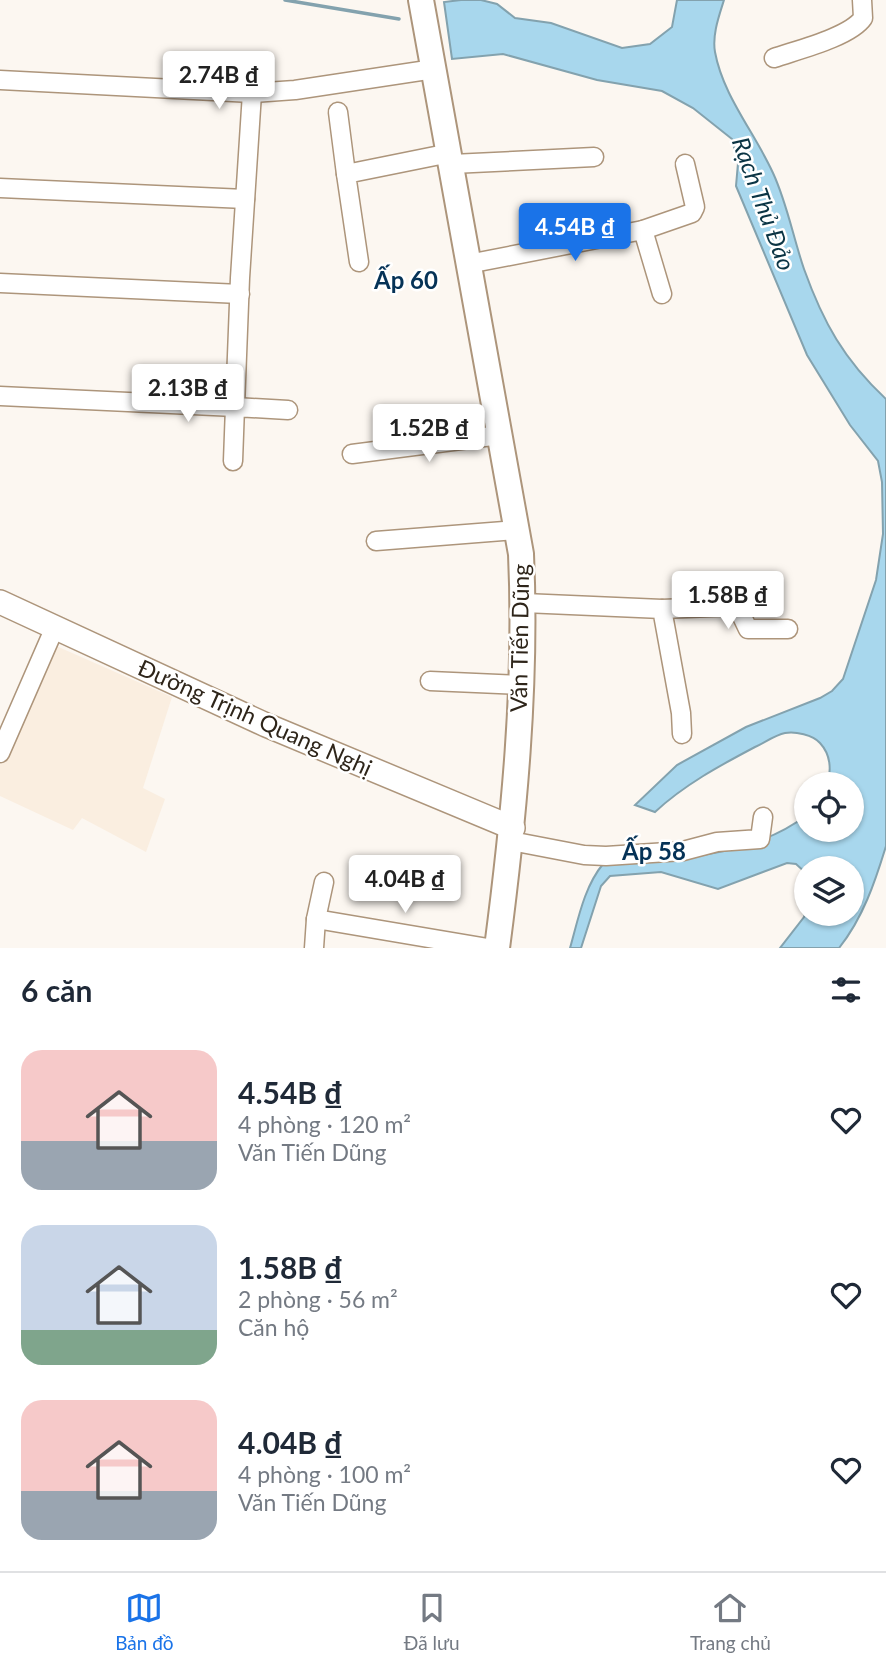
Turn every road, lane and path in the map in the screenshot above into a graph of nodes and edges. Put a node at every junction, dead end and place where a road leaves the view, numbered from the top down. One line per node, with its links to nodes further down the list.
1 (421, 0): 4 (highway, Văn Tiến Dũng)
2 (863, 6): 3 (street)
3 (774, 58)
4 (434, 69): 6 (street); 9 (highway, Văn Tiến Dũng)
5 (0, 80): 6 (street)
6 (252, 93): 13 (street)
7 (338, 112): 11 (street)
8 (594, 157): 9 (street)
9 (451, 159): 11 (street); 16 (highway, Văn Tiến Dũng)
10 (685, 164): 14 (street)
11 (346, 174): 15 (street)
12 (0, 188): 13 (street)
13 (245, 199): 18 (street)
14 (643, 230): 16 (street); 19 (street)
15 (359, 262)
16 (468, 264): 23 (highway, Văn Tiến Dũng)
17 (0, 283): 18 (street)
18 (240, 294): 21 (street)
19 (662, 294)
20 (0, 396): 21 (street)
21 (235, 407): 22 (street); 25 (street)
22 (288, 410)
23 (500, 435): 24 (street); 26 (highway, Văn Tiến Dũng)
24 (352, 454)
25 (233, 461)
26 (517, 530): 27 (street); 29 (highway, Văn Tiến Dũng)
27 (376, 541)
28 (0, 602): 31 (main road, Đường Trịnh Quang Nghị)
29 (524, 603): 30 (street); 34 (highway, Văn Tiến Dũng)
30 (662, 609): 32 (street); 35 (street)
31 (55, 627): 36 (street); 38 (main road, Đường Trịnh Quang Nghị)
32 (788, 629)
33 (430, 681): 34 (street)
34 (520, 685): 38 (highway, Văn Tiến Dũng)
35 (682, 734)
36 (0, 753)
37 (763, 817): 38 (street)
38 (512, 835): 43 (highway, Văn Tiến Dũng)
39 (324, 882): 40 (street)
40 (316, 919): 41 (street); 42 (street)
41 (314, 948)
42 (488, 948)
43 (497, 948)

